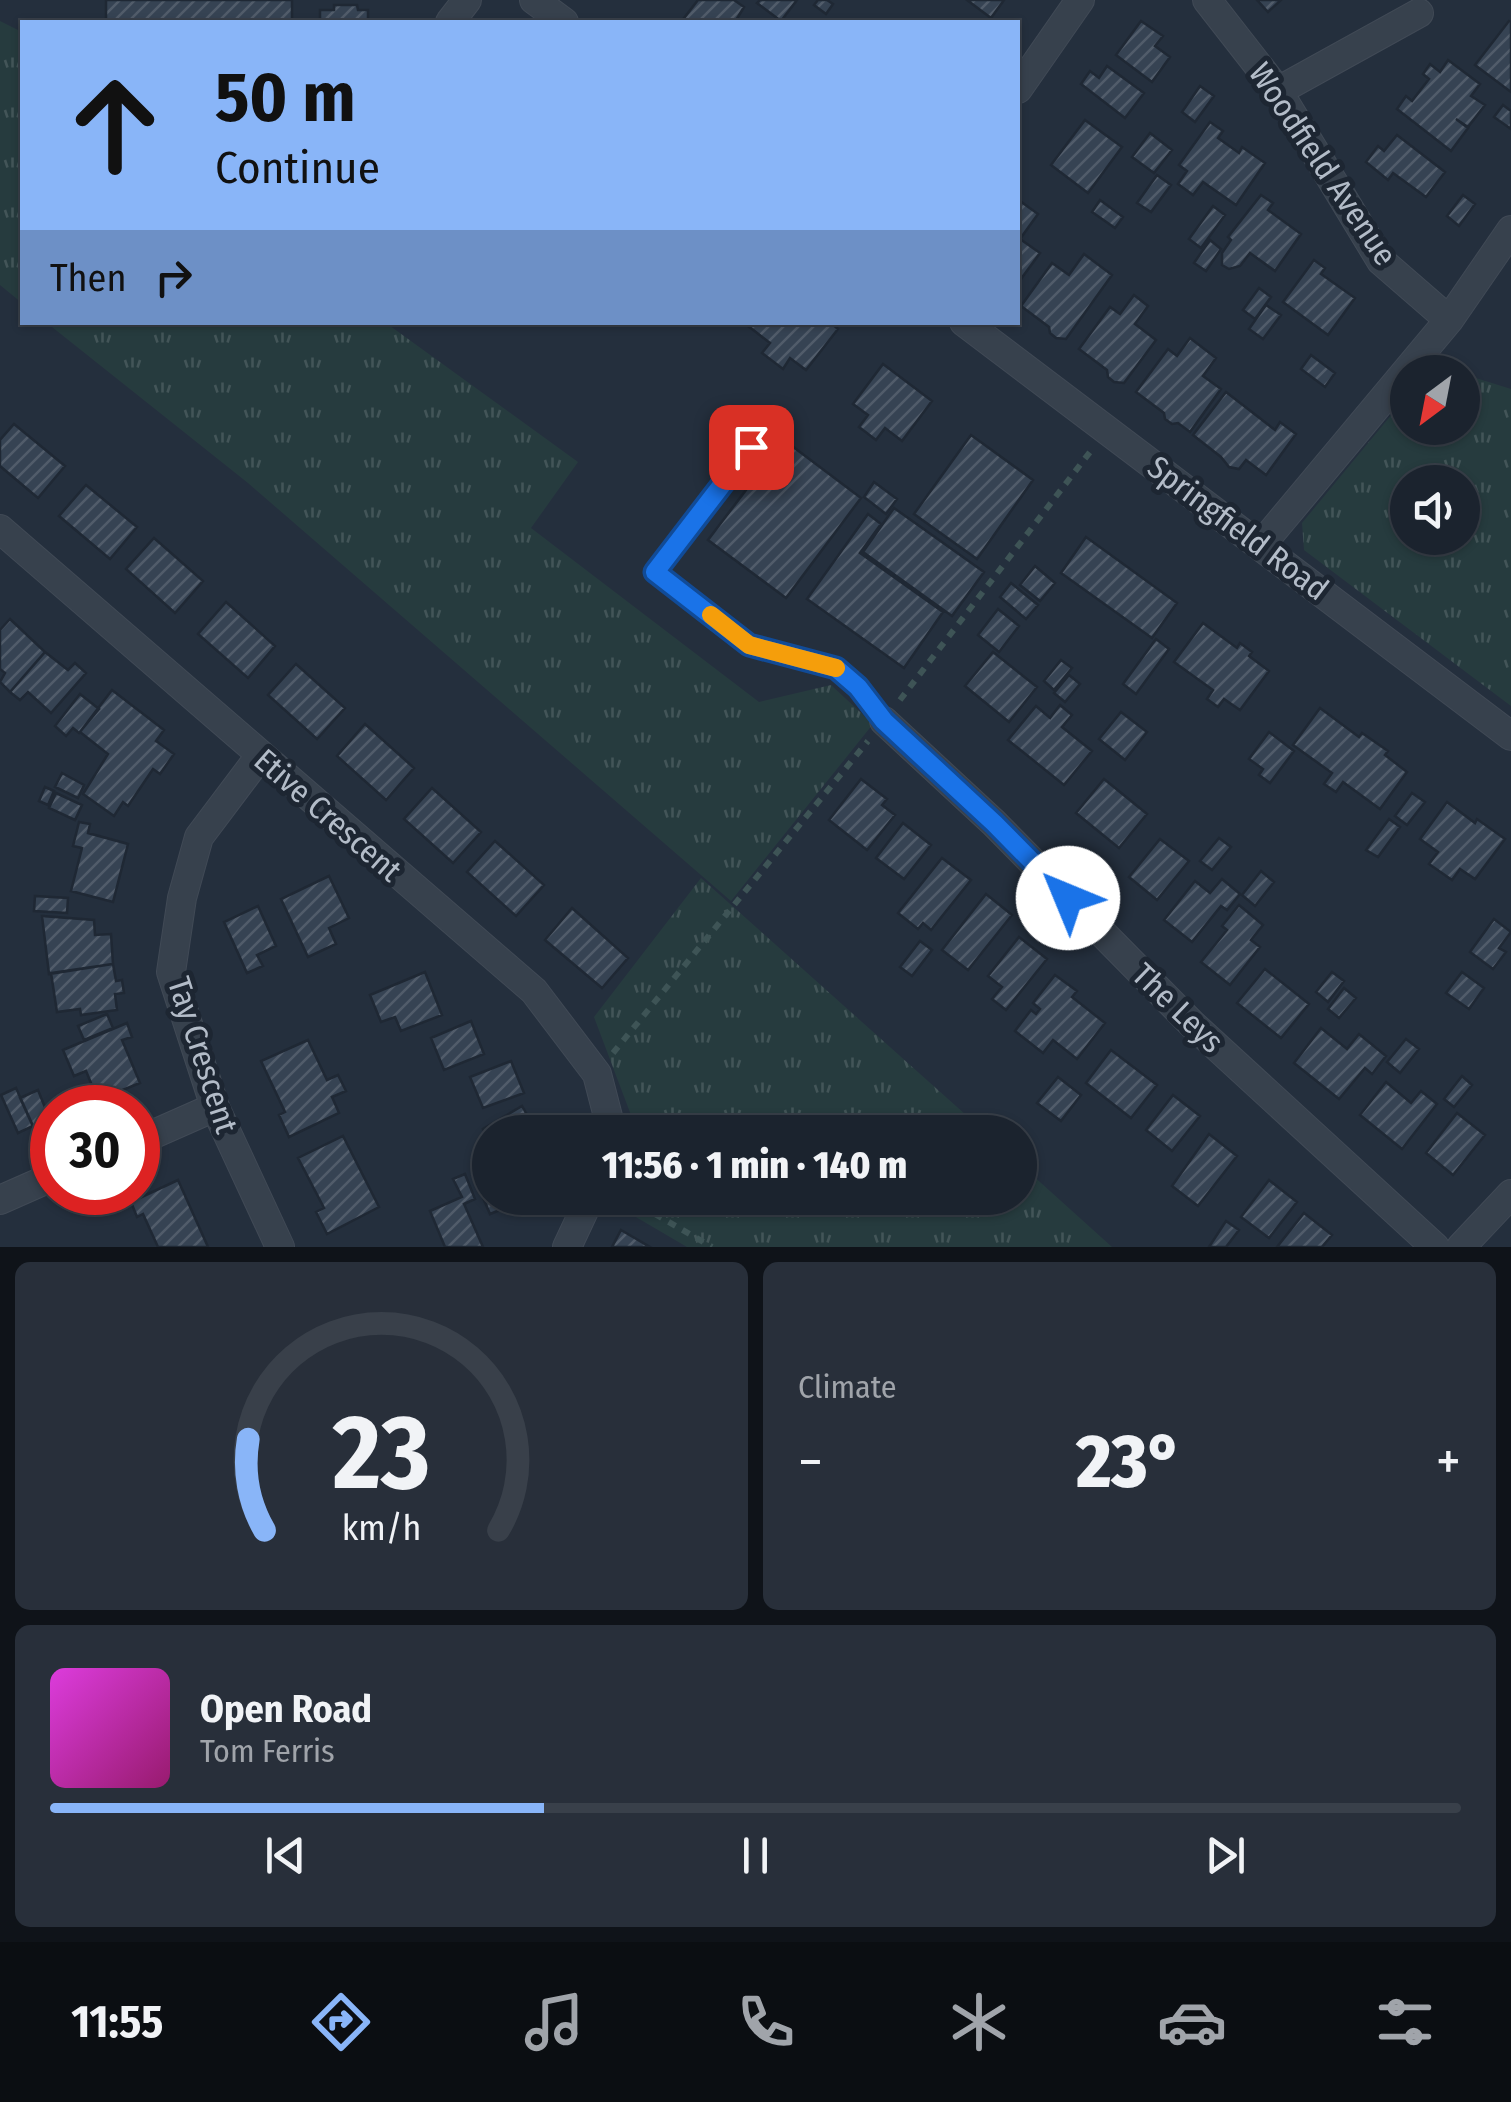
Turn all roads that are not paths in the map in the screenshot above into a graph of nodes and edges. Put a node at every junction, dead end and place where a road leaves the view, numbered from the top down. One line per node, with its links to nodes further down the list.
1 (467, 0): 6 (street)
2 (534, 0): 7 (street)
3 (1080, 0): 8 (street)
4 (1207, 0): 9 (street, Woodfield Avenue)
5 (1419, 13): 9 (street)
6 (452, 20)
7 (561, 20)
8 (1020, 86)
9 (1278, 91): 11 (street, Woodfield Avenue)
10 (1511, 230): 11 (street)
11 (1449, 320): 15 (street)
12 (968, 325): 15 (street, Springfield Road)
13 (751, 447): 16 (lane)
14 (0, 529): 18 (street, Etive Crescent)
15 (1261, 545): 17 (street, Springfield Road)
16 (884, 721): 28 (street, The Leys)
17 (1511, 736)
18 (260, 756): 19 (street, Tay Crescent); 20 (street, Etive Crescent)
19 (215, 1107): 21 (street); 26 (street, Tay Crescent)
20 (608, 1115)
21 (160, 1131)
22 (30, 1187): 24 (street)
23 (1511, 1194): 29 (street)
24 (0, 1200)
25 (582, 1215): 27 (street)
26 (280, 1247)
27 (567, 1247)
28 (1436, 1247)
29 (1461, 1247)

